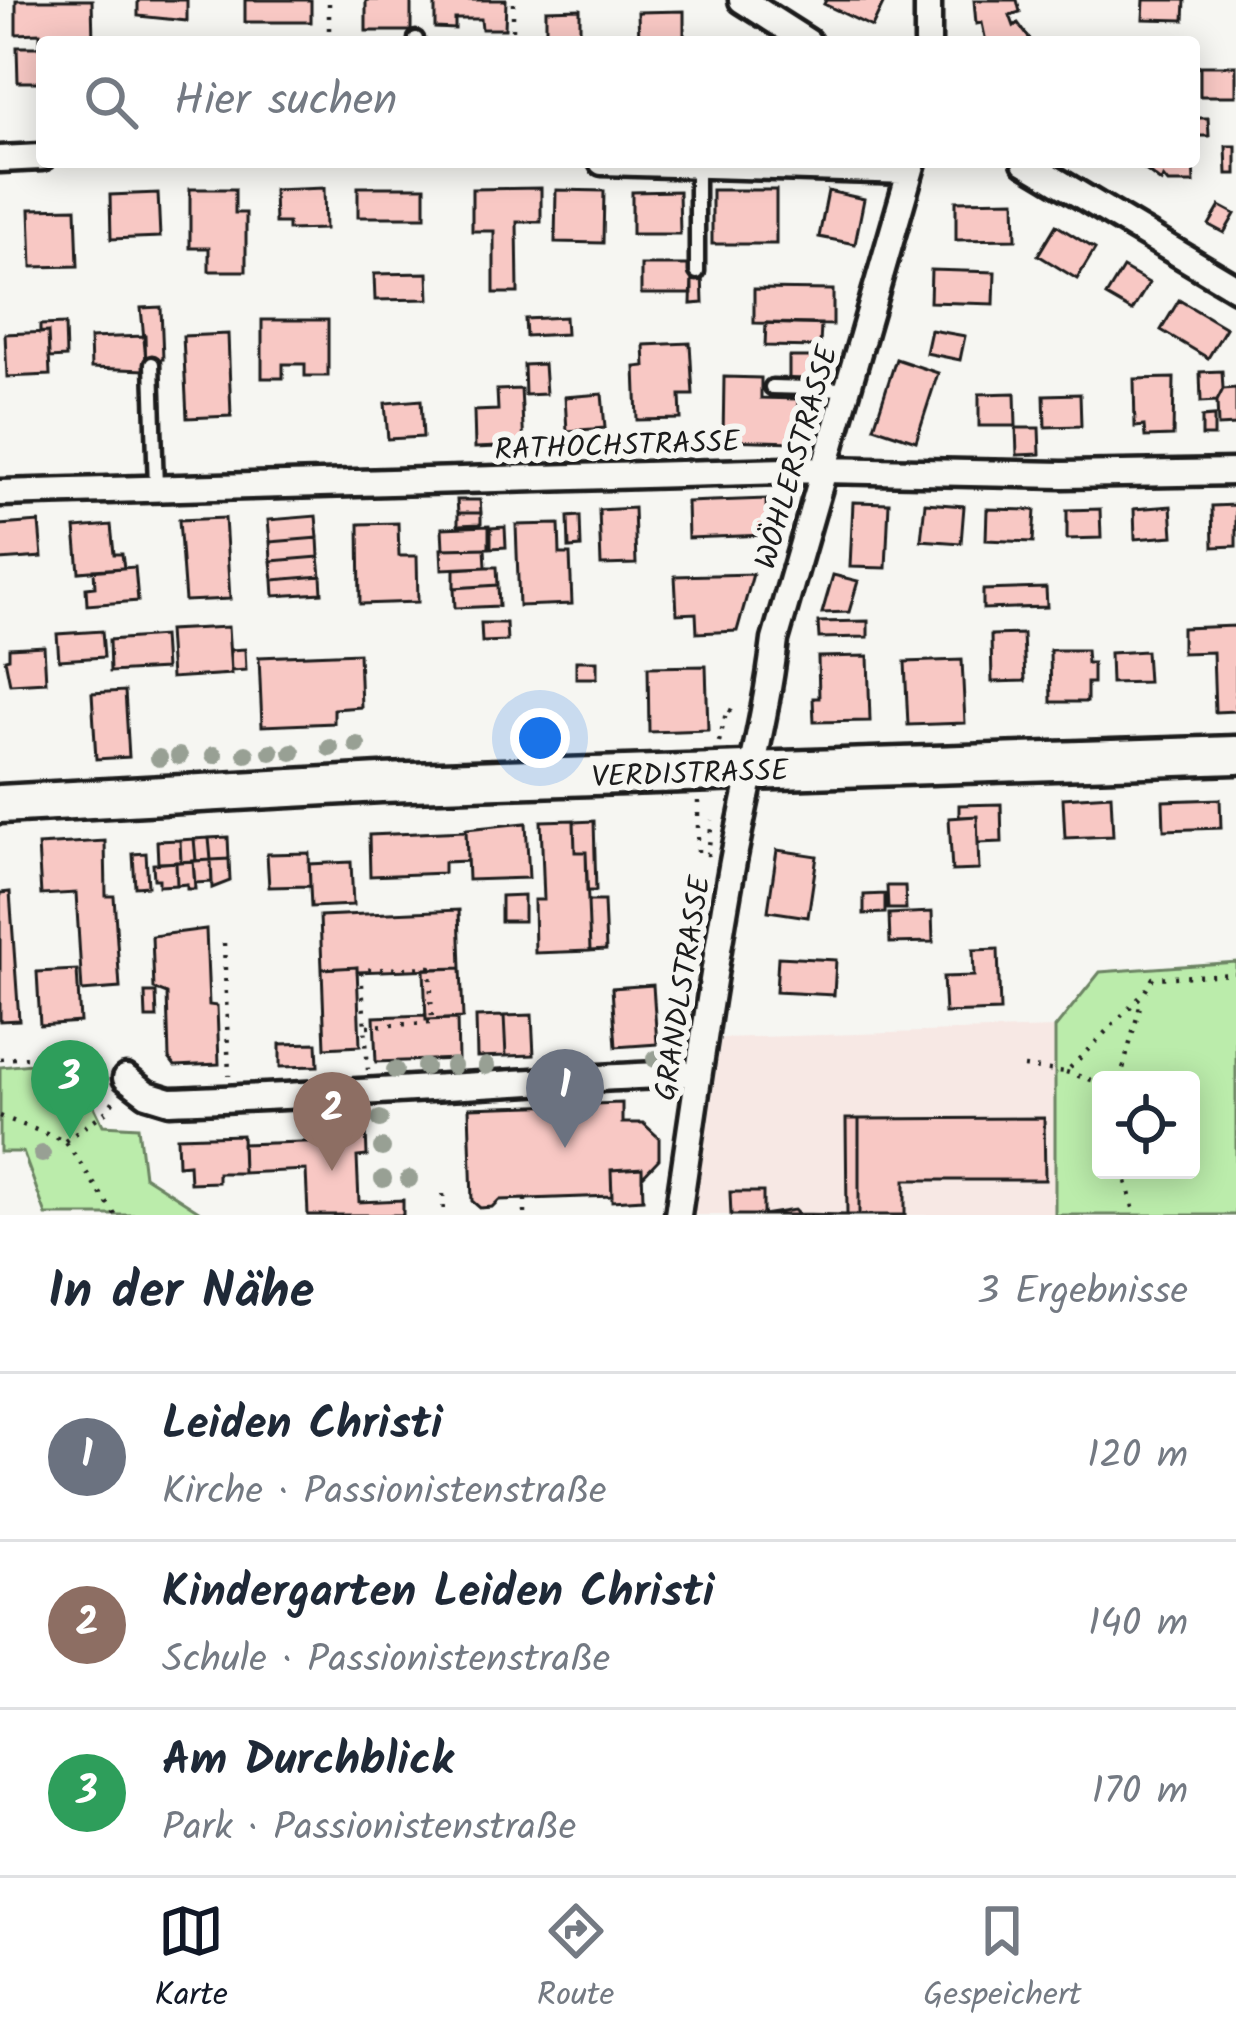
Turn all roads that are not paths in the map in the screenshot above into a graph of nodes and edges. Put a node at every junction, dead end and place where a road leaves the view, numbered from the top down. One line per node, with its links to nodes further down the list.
1 (742, 0): 3 (street)
2 (928, 0): 4 (street)
3 (799, 36)
4 (928, 36)
5 (36, 157): 6 (street)
6 (0, 159)
7 (697, 168): 10 (lane)
8 (911, 168): 14 (street, WÖHLERSTRASSE)
9 (1035, 168): 11 (street)
10 (698, 272)
11 (1236, 288)
12 (152, 364): 17 (lane)
13 (772, 387): 14 (lane)
14 (846, 389): 15 (street, WÖHLERSTRASSE)
15 (822, 470): 16 (street, RATHOCHSTRASSE); 17 (street, RATHOCHSTRASSE); 20 (street, WÖHLERSTRASSE)
16 (1236, 472)
17 (156, 488): 18 (street, RATHOCHSTRASSE)
18 (0, 493)
19 (1236, 755): 20 (main road, VERDISTRASSE)
20 (753, 771): 21 (main road, VERDISTRASSE); 22 (street, GRANDLSTRASSE)
21 (0, 804)
22 (698, 1073): 23 (street); 24 (street, GRANDLSTRASSE)
23 (126, 1078)
24 (678, 1215)

